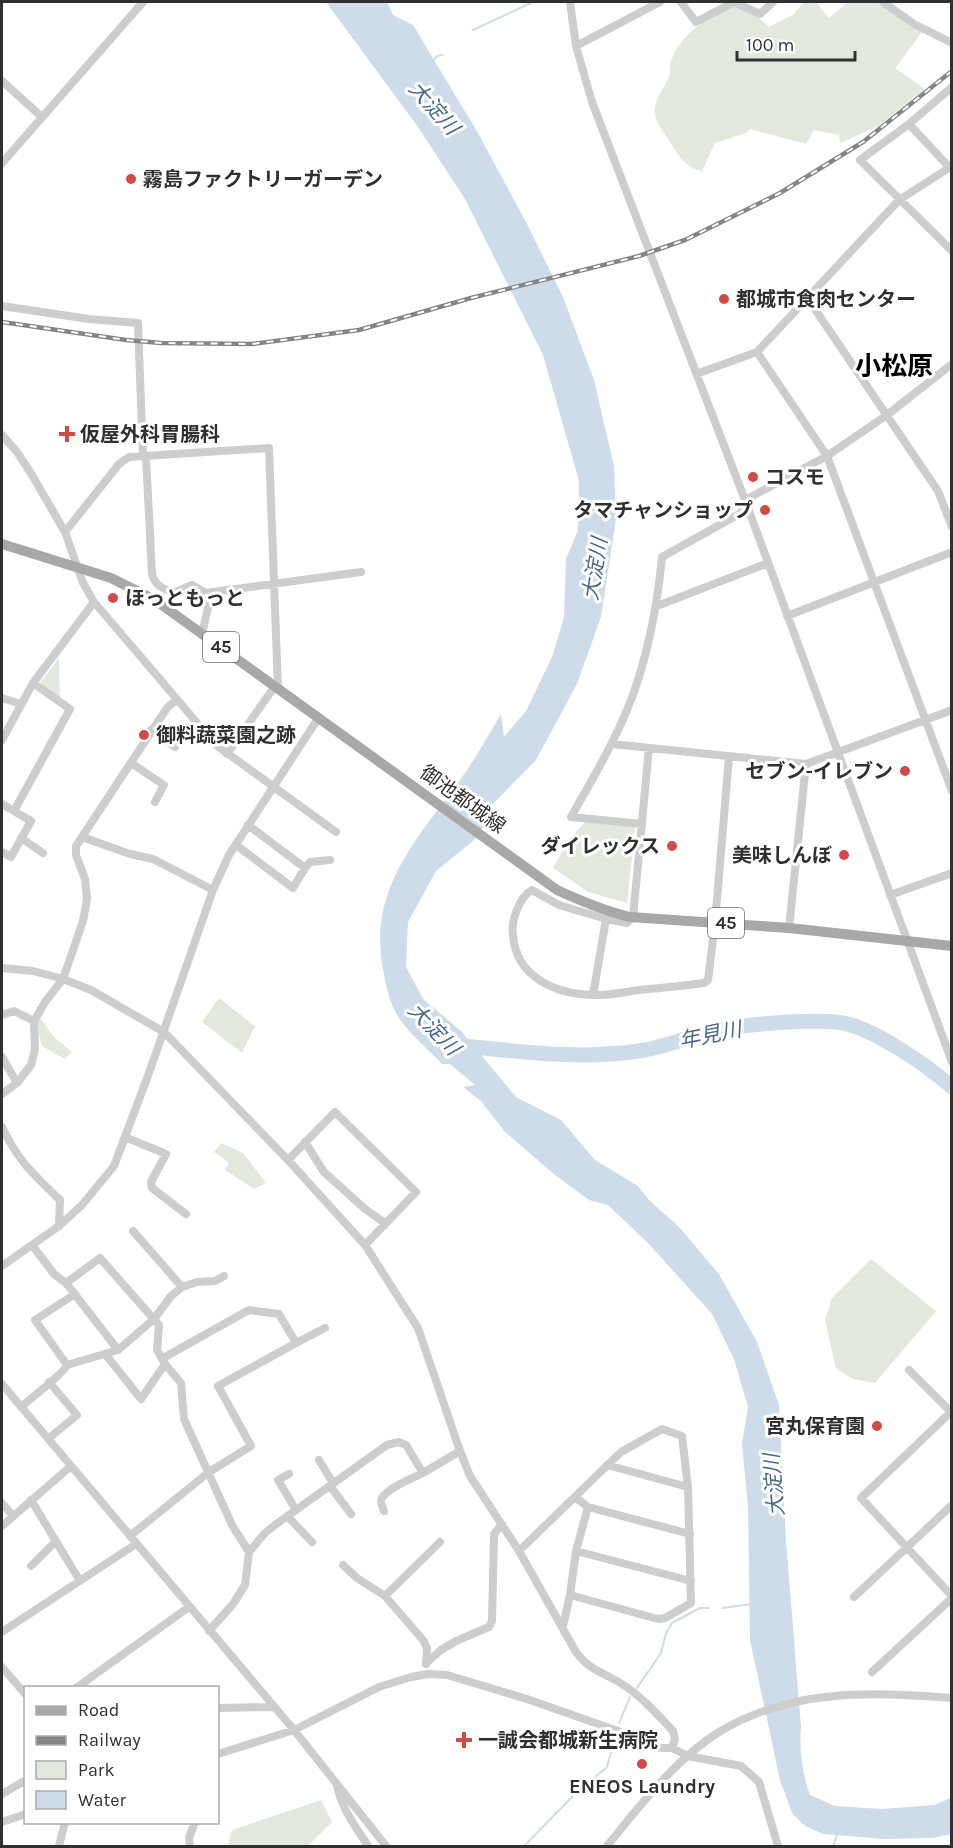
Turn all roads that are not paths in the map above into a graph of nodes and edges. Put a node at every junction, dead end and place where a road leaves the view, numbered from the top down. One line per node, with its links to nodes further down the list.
1 (570, 2): 9 (street)
2 (660, 2): 9 (street)
3 (681, 2): 4 (street)
4 (734, 2): 5 (street)
5 (773, 2)
6 (883, 2): 8 (street)
7 (138, 3): 12 (street)
8 (951, 43)
9 (576, 46): 22 (street)
10 (2, 81): 12 (street)
11 (951, 87): 13 (street)
12 (42, 117): 14 (street)
13 (909, 124): 15 (street); 16 (street)
14 (2, 163)
15 (950, 167): 16 (street)
16 (899, 200): 17 (street); 18 (street)
17 (950, 248)
18 (808, 298): 20 (street); 23 (street)
19 (2, 306): 25 (street)
20 (757, 352): 22 (street); 26 (street)
21 (951, 364): 23 (street)
22 (696, 374): 27 (street)
23 (887, 416): 26 (street); 28 (street)
24 (2, 435): 29 (street)
25 (144, 456): 29 (street); 35 (street); 37 (street)
26 (826, 456): 27 (street); 36 (street)
27 (745, 500): 32 (street); 39 (street)
28 (951, 527)
29 (65, 532): 33 (street)
30 (2, 544): 33 (main road, 御池都城線 / 45)
31 (951, 552): 36 (street)
32 (768, 562): 39 (street); 40 (street)
33 (77, 566): 38 (street); 41 (main road, 御池都城線 / 45)
34 (361, 572): 35 (street)
35 (274, 582): 37 (street); 43 (street)
36 (874, 582): 40 (street); 49 (street)
37 (206, 592): 41 (street)
38 (94, 602): 42 (street); 45 (street)
39 (657, 606): 52 (street)
40 (787, 616): 55 (street)
41 (202, 634): 43 (main road, 御池都城線 / 45)
42 (33, 683): 46 (street); 64 (street)
43 (277, 687): 48 (main road, 御池都城線 / 45); 56 (street)
44 (2, 698): 46 (street)
45 (177, 699): 50 (street); 56 (street)
46 (21, 704): 51 (street)
47 (951, 710): 49 (street)
48 (319, 717): 60 (street); 78 (main road, 御池都城線 / 45)
49 (925, 720): 55 (street); 61 (street)
50 (151, 730): 53 (street); 58 (street)
51 (2, 740)
52 (612, 744): 54 (street); 65 (street)
53 (175, 747)
54 (649, 748): 57 (street); 65 (street)
55 (837, 753): 59 (street); 77 (street)
56 (227, 754): 60 (street)
57 (729, 757): 59 (street); 80 (street)
58 (131, 764): 62 (street); 68 (street)
59 (806, 764): 81 (street)
60 (274, 787): 66 (street); 67 (street)
61 (951, 791)
62 (154, 802)
63 (2, 804): 64 (street)
64 (14, 811): 69 (street)
65 (642, 824): 78 (street)
66 (248, 825): 70 (street); 74 (street)
67 (336, 832)
68 (82, 837): 76 (street); 85 (street)
69 (21, 838): 71 (street); 72 (street)
70 (236, 844): 74 (street); 76 (street)
71 (2, 852)
72 (43, 853)
73 (330, 860): 74 (street)
74 (305, 868)
75 (951, 873): 77 (street)
76 (213, 890): 89 (street)
77 (890, 895): 82 (street)
78 (633, 917): 79 (street); 80 (main road, 御池都城線 / 45)
79 (606, 919): 86 (street); 86 (street)
80 (715, 923): 81 (main road, 御池都城線 / 45); 86 (street)
81 (789, 928): 82 (main road, 御池都城線 / 45)
82 (906, 941): 83 (main road, 御池都城線 / 45); 91 (street)
83 (951, 946)
84 (2, 968): 85 (street)
85 (63, 978): 88 (street); 89 (street)
86 (593, 995)
87 (2, 1015): 88 (street)
88 (34, 1021): 92 (street)
89 (164, 1032): 95 (street); 97 (street)
90 (2, 1057): 92 (street)
91 (950, 1058)
92 (17, 1083): 93 (street)
93 (2, 1094)
94 (2, 1127): 100 (street)
95 (125, 1137): 98 (street); 100 (street)
96 (305, 1142): 97 (street); 99 (street); 99 (street)
97 (288, 1160): 103 (street)
98 (186, 1214)
99 (384, 1223): 103 (street)
100 (59, 1226): 102 (street)
101 (133, 1231): 107 (street)
102 (32, 1245): 104 (street); 106 (street)
103 (365, 1245): 122 (street)
104 (2, 1266)
105 (224, 1275): 107 (street)
106 (66, 1283): 108 (street); 109 (street)
107 (182, 1287): 109 (street)
108 (75, 1294): 112 (street); 115 (street)
109 (154, 1319): 112 (street); 114 (street)
110 (325, 1328): 111 (street)
111 (296, 1343): 114 (street); 126 (street)
112 (118, 1350): 113 (street)
113 (106, 1355): 114 (street); 115 (street)
114 (164, 1361): 126 (street)
115 (67, 1365): 117 (street)
116 (909, 1370): 120 (street)
117 (49, 1382): 119 (street); 121 (street)
118 (3, 1388): 119 (street)
119 (21, 1407): 121 (street)
120 (951, 1412): 148 (street)
121 (48, 1439): 125 (street)
122 (460, 1451): 127 (street); 141 (street)
123 (319, 1460): 129 (street)
124 (607, 1465): 130 (street); 130 (street); 131 (street)
125 (71, 1466): 132 (street); 144 (street)
126 (209, 1472): 144 (street); 151 (street)
127 (423, 1473): 129 (street); 137 (street)
128 (289, 1474): 136 (street)
129 (332, 1484): 136 (street); 138 (street)
130 (688, 1487): 143 (street)
131 (575, 1497): 135 (street); 149 (street)
132 (31, 1500): 139 (street); 145 (street)
133 (2, 1503): 139 (street)
134 (951, 1505): 148 (street)
135 (588, 1507): 143 (street); 150 (street)
136 (296, 1510): 140 (street)
137 (384, 1511)
138 (351, 1514)
139 (13, 1516): 142 (street)
140 (288, 1517): 146 (street); 151 (street)
141 (502, 1524): 149 (street); 164 (street)
142 (2, 1526)
143 (690, 1534): 155 (street)
144 (133, 1540): 154 (street); 160 (street)
145 (56, 1541): 153 (street); 154 (street)
146 (312, 1542)
147 (440, 1542): 157 (street)
148 (907, 1548): 158 (street); 159 (street)
149 (519, 1551): 161 (street)
150 (576, 1551): 155 (street); 156 (street)
151 (249, 1552): 162 (street)
152 (343, 1565): 157 (street)
153 (31, 1566)
154 (80, 1581): 163 (street)
155 (691, 1581): 156 (street)
156 (570, 1595): 161 (street)
157 (385, 1596): 164 (street)
158 (854, 1597)
159 (951, 1597): 166 (street)
160 (189, 1607): 162 (street); 168 (street)
161 (562, 1626): 174 (street)
162 (209, 1631): 171 (street)
163 (2, 1632)
164 (426, 1663): 167 (street)
165 (2, 1667): 169 (street)
166 (872, 1672)
167 (421, 1675): 173 (street); 174 (street)
168 (79, 1686)
169 (24, 1693)
170 (951, 1698): 176 (street)
171 (274, 1707): 172 (street); 173 (street)
172 (219, 1708)
173 (294, 1730): 175 (street); 178 (street)
174 (672, 1748): 176 (street)
175 (219, 1754)
176 (688, 1756): 188 (street); 189 (street)
177 (24, 1781): 179 (street)
178 (336, 1782): 186 (street); 187 (street)
179 (2, 1794)
180 (24, 1815): 181 (street)
181 (2, 1822)
182 (64, 1824): 184 (street)
183 (194, 1824): 185 (street)
184 (59, 1846)
185 (190, 1846)
186 (368, 1846)
187 (386, 1846)
188 (607, 1846)
189 (778, 1846)

